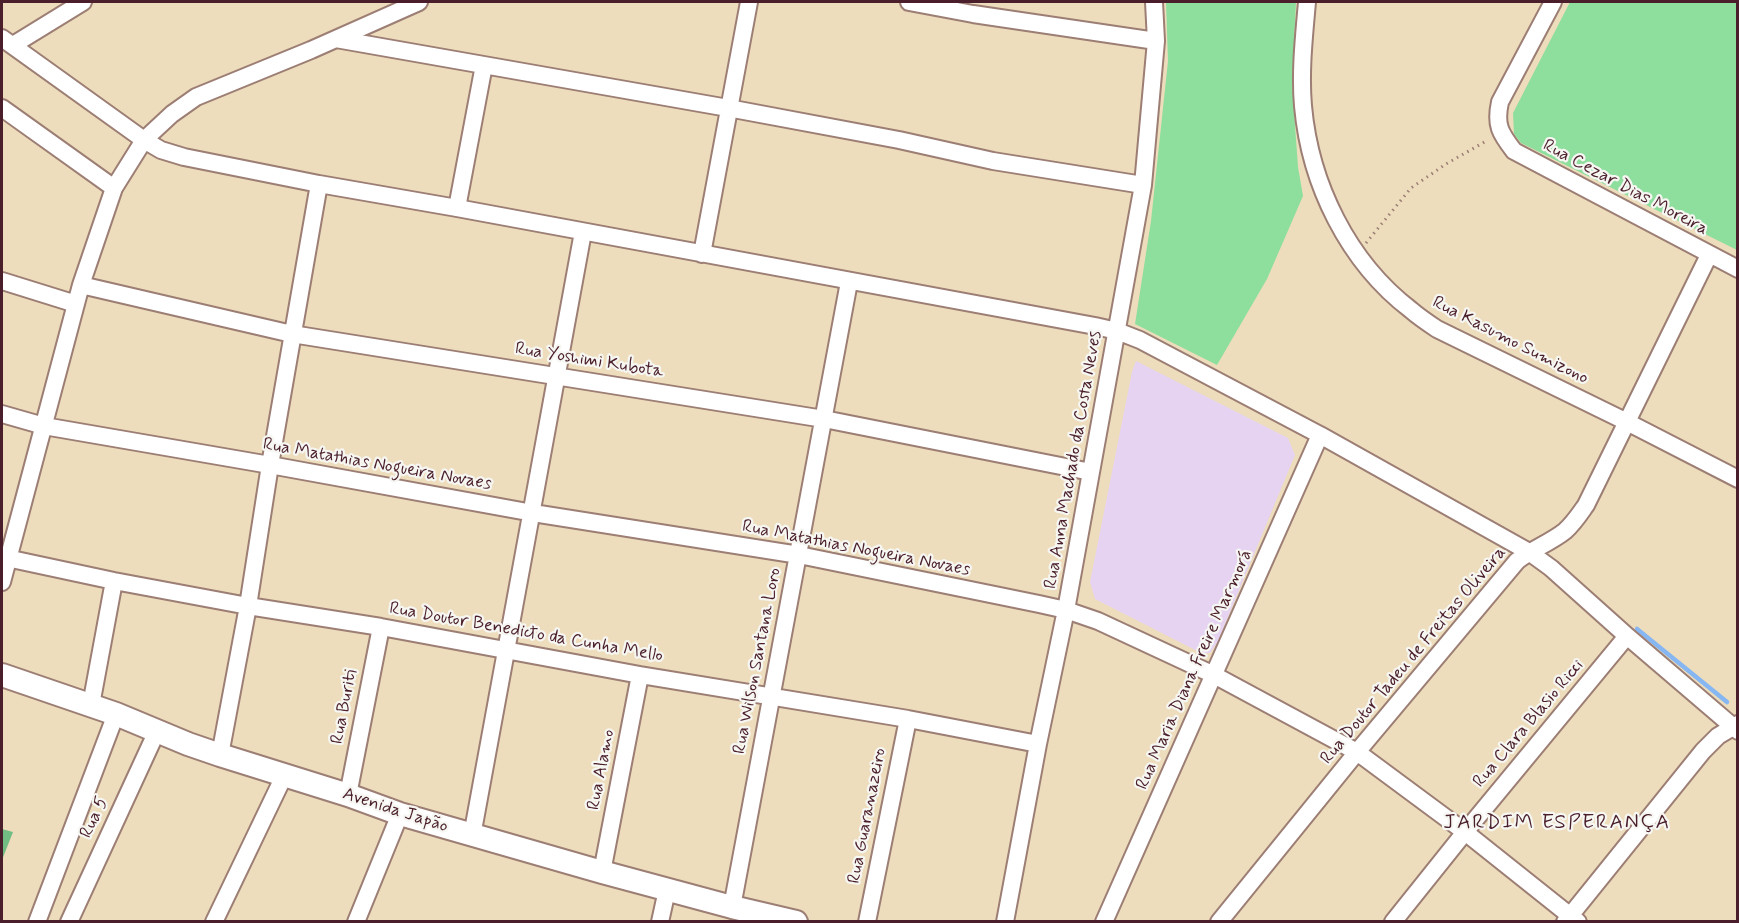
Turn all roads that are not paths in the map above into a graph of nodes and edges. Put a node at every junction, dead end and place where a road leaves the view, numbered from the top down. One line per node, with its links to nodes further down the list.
1 (83, 2): 10 (street)
2 (419, 2): 8 (street)
3 (749, 2): 13 (street)
4 (909, 2): 9 (street)
5 (1154, 2): 9 (street, Rua Anna Machado da Costa Neves)
6 (1307, 2): 32 (street, Rua Kasumo Sumizono)
7 (1552, 2): 21 (street, Rua Cezar Dias Moreira)
8 (336, 39): 11 (street); 14 (street)
9 (1156, 41): 16 (street, Rua Anna Machado da Costa Neves)
10 (7, 42): 14 (street)
11 (484, 65): 13 (street); 18 (street)
12 (2, 108): 17 (street)
13 (728, 108): 16 (street); 20 (street)
14 (144, 140): 15 (street); 17 (street)
15 (319, 184): 18 (street); 28 (street)
16 (1143, 184): 27 (street, Rua Anna Machado da Costa Neves)
17 (114, 188): 25 (street)
18 (457, 208): 19 (street)
19 (583, 232): 20 (street); 29 (street)
20 (702, 254): 24 (street)
21 (1709, 255): 22 (street, Rua Cezar Dias Moreira); 32 (street, Rua Doutor Tadeu de Freitas Oliveira)
22 (1737, 269)
23 (2, 281): 26 (street)
24 (849, 282): 27 (street); 31 (street, Rua Wilson Santana Loro)
25 (81, 285): 26 (street); 28 (street, Rua Yoshimi Kubota)
26 (76, 304): 33 (street)
27 (1117, 331): 34 (street); 36 (street, Rua Anna Machado da Costa Neves)
28 (292, 334): 29 (street, Rua Yoshimi Kubota); 35 (street)
29 (557, 375): 31 (street, Rua Yoshimi Kubota); 38 (street)
30 (2, 414): 33 (street, Rua Matathias Nogueira Novaes)
31 (824, 418): 36 (street, Rua Yoshimi Kubota); 40 (street, Rua Wilson Santana Loro)
32 (1627, 422): 37 (street, Rua Kasumo Sumizono); 39 (street, Rua Doutor Tadeu de Freitas Oliveira)
33 (44, 426): 35 (street, Rua Matathias Nogueira Novaes); 41 (street)
34 (1320, 435): 39 (street); 51 (street, Rua Maria Diana Freire Marmorá)
35 (270, 465): 38 (street, Rua Matathias Nogueira Novaes); 44 (street)
36 (1091, 472): 45 (street, Rua Anna Machado da Costa Neves)
37 (1737, 479)
38 (532, 513): 40 (street, Rua Matathias Nogueira Novaes); 48 (street)
39 (1529, 552): 47 (street); 59 (street, Rua Doutor Tadeu de Freitas Oliveira)
40 (799, 555): 45 (street, Rua Matathias Nogueira Novaes); 52 (street, Rua Wilson Santana Loro)
41 (4, 557): 42 (street, Rua Doutor Benedicto da Cunha Mello); 43 (street)
42 (114, 581): 44 (street, Rua Doutor Benedicto da Cunha Mello); 53 (street)
43 (2, 582)
44 (248, 606): 46 (street, Rua Doutor Benedicto da Cunha Mello); 60 (street)
45 (1066, 610): 51 (street, Rua Matathias Nogueira Novaes); 58 (street, Rua Anna Machado da Costa Neves)
46 (381, 627): 48 (street, Rua Doutor Benedicto da Cunha Mello); 62 (street, Rua Buriti)
47 (1627, 636): 56 (street); 64 (street, Rua Clara Blasio Ricci)
48 (507, 649): 50 (street, Rua Doutor Benedicto da Cunha Mello); 65 (street)
49 (2, 675): 53 (main road, Avenida Japão)
50 (640, 675): 52 (street, Rua Doutor Benedicto da Cunha Mello); 66 (street, Rua Alamo)
51 (1214, 675): 59 (street, Rua Matathias Nogueira Novaes); 78 (street, Rua Maria Diana Freire Marmorá)
52 (770, 696): 55 (street, Rua Doutor Benedicto da Cunha Mello); 68 (street, Rua Wilson Santana Loro)
53 (91, 705): 54 (main road, Avenida Japão)
54 (116, 714): 57 (main road, Avenida Japão); 70 (street)
55 (908, 719): 58 (street, Rua Doutor Benedicto da Cunha Mello); 76 (street, Rua Guaranazeiro)
56 (1736, 727): 69 (street)
57 (158, 731): 60 (main road, Avenida Japão); 71 (street, Rua 5)
58 (1038, 744): 77 (street, Rua Anna Machado da Costa Neves)
59 (1357, 752): 64 (street, Rua Matathias Nogueira Novaes); 79 (street, Rua Doutor Tadeu de Freitas Oliveira)
60 (220, 755): 61 (main road, Avenida Japão)
61 (284, 776): 62 (main road, Avenida Japão); 72 (street)
62 (348, 795): 63 (main road, Avenida Japão)
63 (400, 814): 65 (main road, Avenida Japão); 73 (street)
64 (1465, 832): 69 (street, Rua Matathias Nogueira Novaes); 80 (street, Rua Clara Blasio Ricci)
65 (472, 836): 66 (main road, Avenida Japão)
66 (602, 872): 67 (main road, Avenida Japão)
67 (667, 890): 68 (main road, Avenida Japão); 74 (street)
68 (732, 907): 75 (main road, Avenida Japão)
69 (1571, 919)
70 (37, 921)
71 (69, 921)
72 (214, 921)
73 (356, 921)
74 (660, 921)
75 (796, 921)
76 (867, 921)
77 (1005, 921)
78 (1104, 921)
79 (1219, 921)
80 (1393, 921)

